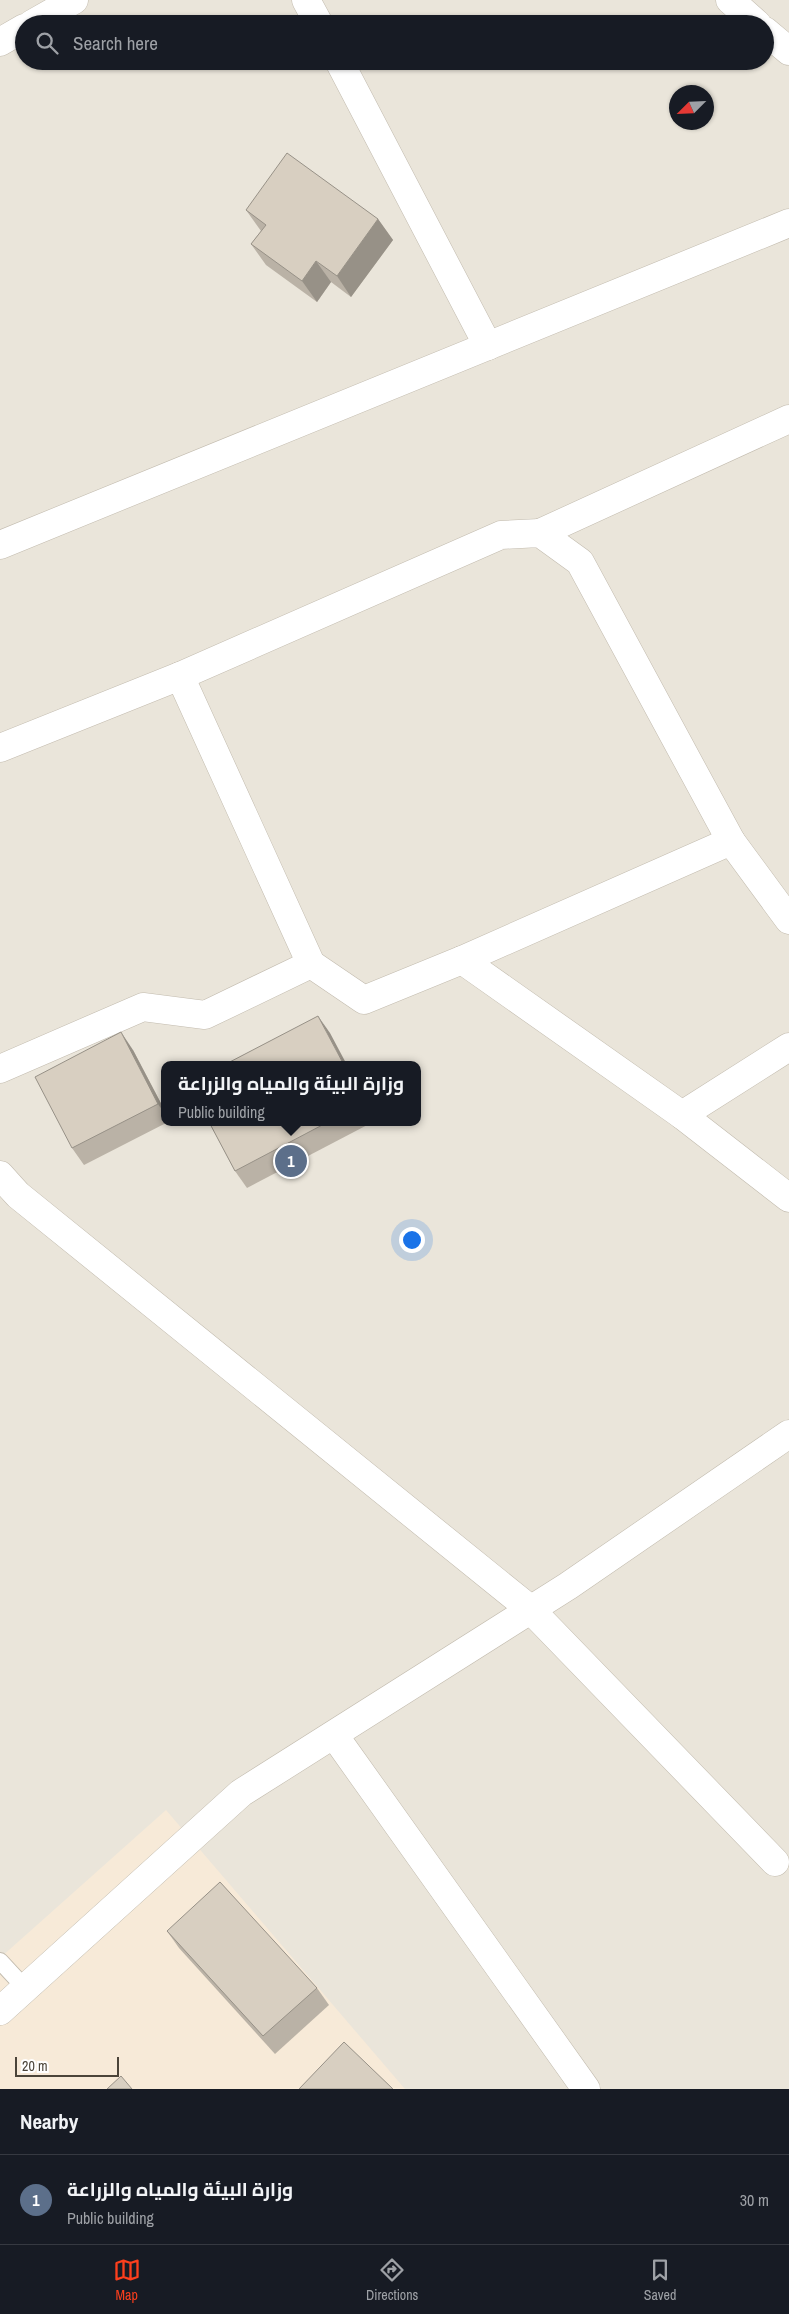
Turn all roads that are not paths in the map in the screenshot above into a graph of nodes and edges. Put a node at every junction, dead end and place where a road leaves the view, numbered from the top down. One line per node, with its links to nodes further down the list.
1 (74, 0): 4 (street)
2 (306, 0): 5 (street)
3 (730, 0): 6 (street)
4 (48, 15)
5 (314, 15)
6 (747, 15)
7 (15, 33): 9 (street)
8 (774, 38): 10 (street)
9 (0, 42)
10 (789, 51)
11 (344, 70): 13 (street)
12 (789, 223): 13 (street)
13 (488, 346): 16 (street)
14 (789, 419): 15 (street)
15 (540, 533): 17 (street); 19 (street)
16 (0, 545)
17 (180, 676): 18 (street); 22 (street)
18 (0, 748)
19 (731, 840): 20 (street); 21 (street)
20 (789, 920)
21 (462, 960): 22 (street); 25 (street)
22 (311, 964): 24 (street)
23 (789, 1047): 25 (street)
24 (0, 1069)
25 (682, 1115): 27 (street)
26 (0, 1175): 28 (street)
27 (789, 1198)
28 (9, 1202): 30 (street)
29 (789, 1434): 30 (street)
30 (530, 1609): 31 (street); 32 (street)
31 (334, 1735): 34 (street); 36 (street)
32 (775, 1862)
33 (0, 1961): 34 (lane)
34 (25, 1988): 35 (street)
35 (0, 2011)
36 (586, 2089)

